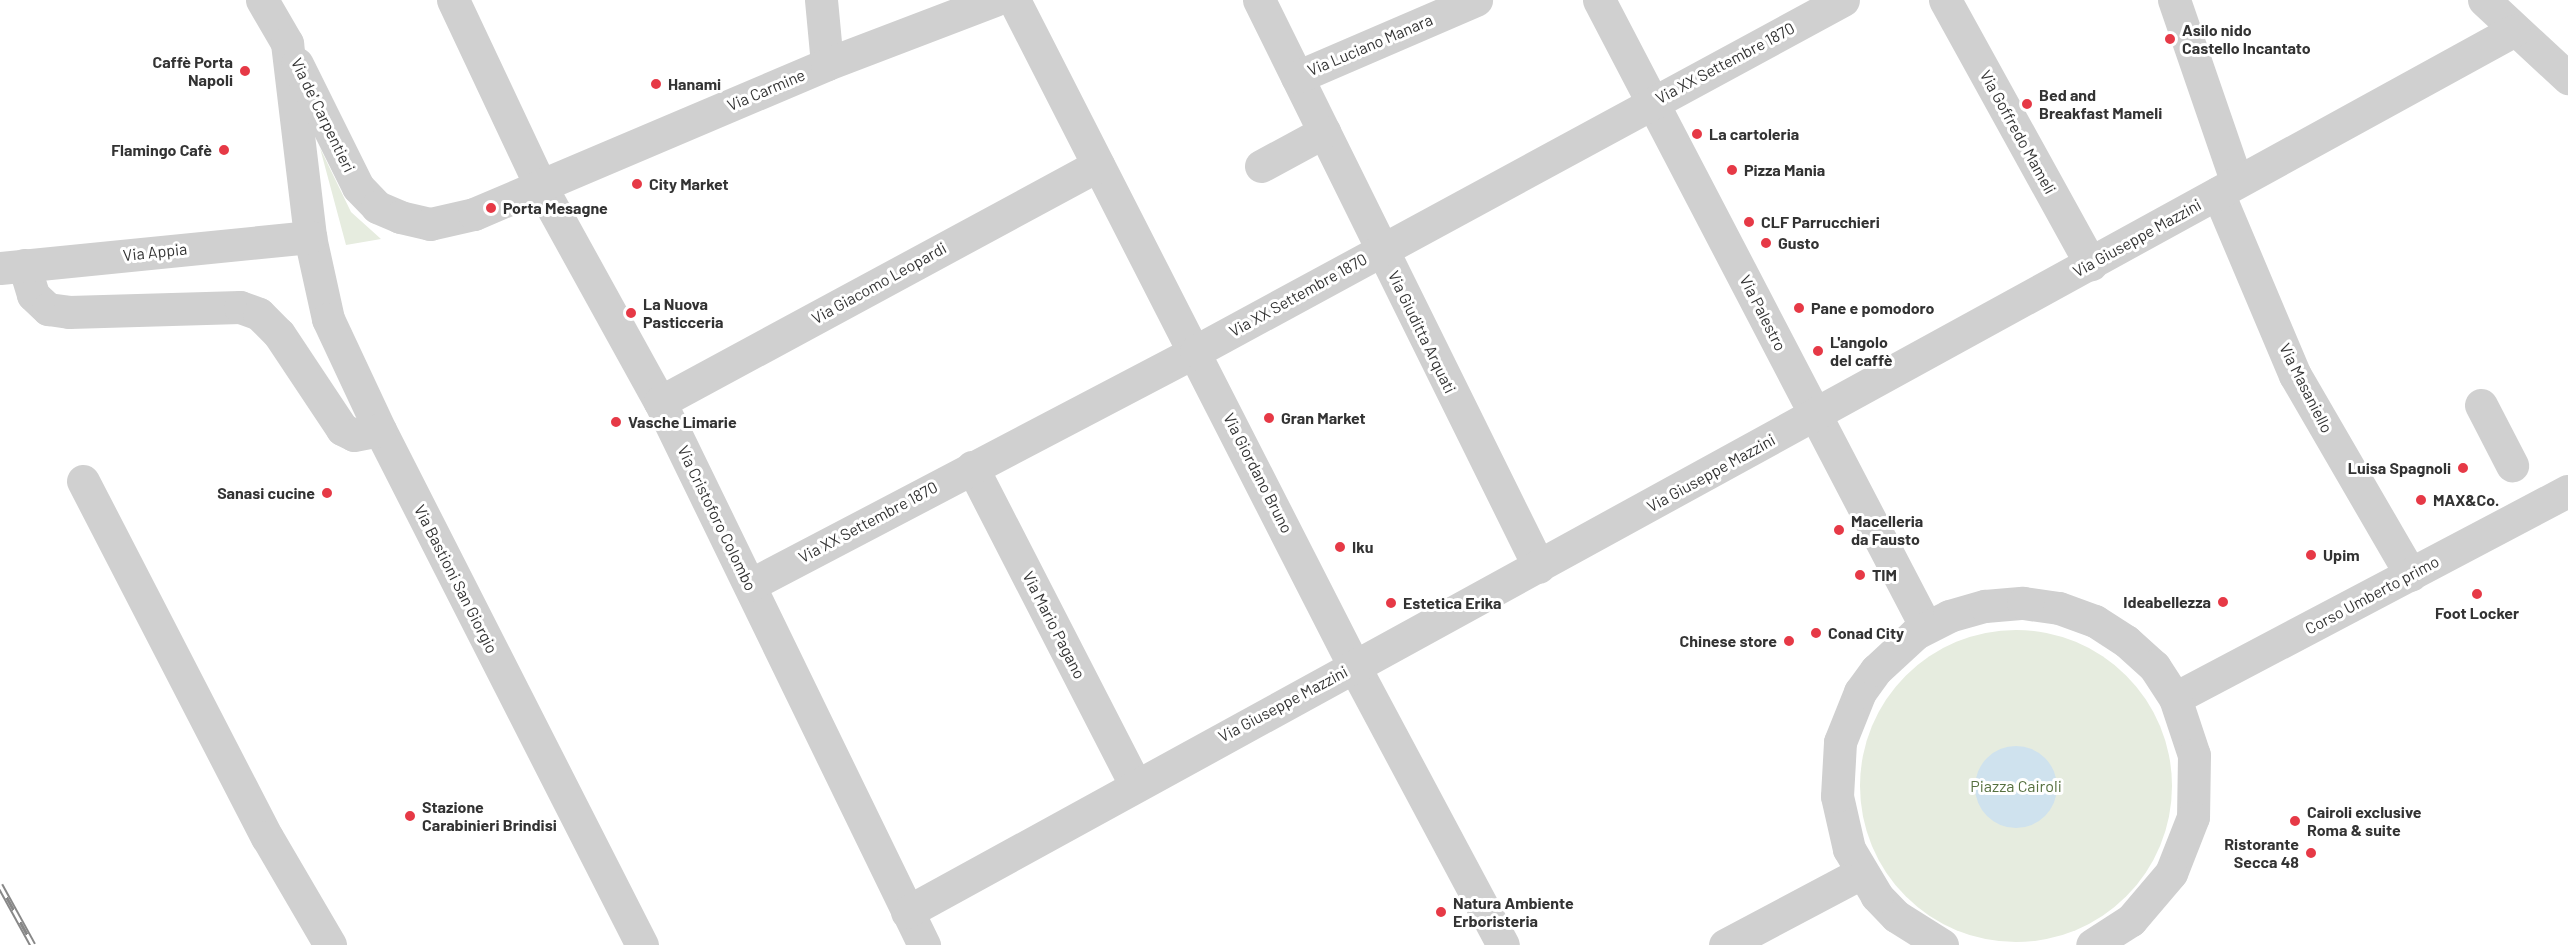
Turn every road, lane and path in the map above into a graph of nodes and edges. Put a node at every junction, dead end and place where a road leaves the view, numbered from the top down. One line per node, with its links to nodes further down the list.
1 (262, 0): 14 (street, Via de' Carpentieri)
2 (453, 0): 22 (street, Via Cristoforo Colombo)
3 (821, 0): 15 (street)
4 (995, 0): 15 (street, Via Carmine)
5 (1014, 0): 20 (street, Via Giordano Bruno)
6 (1259, 0): 17 (street, Via Giuditta Arquati)
7 (1476, 0): 17 (street, Via Luciano Manara)
8 (1599, 0): 18 (street, Via Palestro)
9 (1843, 0): 18 (street, Via XX Settembre 1870)
10 (1945, 0): 27 (street, Via Goffredo Mameli)
11 (2174, 0): 23 (street, Via Masaniello)
12 (2484, 0): 13 (street)
13 (2513, 31): 16 (street); 23 (street, Via Giuseppe Mazzini)
14 (287, 43): 22 (street, Via de' Carpentieri); 24 (street, Via de' Carpentieri)
15 (827, 64): 22 (street, Via Carmine)
16 (2564, 66)
17 (1297, 77): 19 (street, Via Giuditta Arquati)
18 (1654, 101): 26 (street, Via XX Settembre 1870); 32 (street, Via Palestro)
19 (1324, 132): 21 (street); 26 (street, Via Giuditta Arquati)
20 (1098, 165): 29 (street, Via Giordano Bruno); 30 (street, Via Giacomo Leopardi)
21 (1261, 166)
22 (540, 185): 30 (street, Via Cristoforo Colombo)
23 (2227, 186): 27 (street, Via Giuseppe Mazzini); 39 (street, Via Masaniello)
24 (305, 200): 25 (street, Via Bastioni San Giorgio)
25 (310, 237): 28 (street, Via Appia); 33 (street, Via Bastioni San Giorgio)
26 (1382, 249): 29 (street, Via XX Settembre 1870); 38 (street, Via Giuditta Arquati)
27 (2091, 264): 32 (street, Via Giuseppe Mazzini)
28 (12, 267): 33 (street)
29 (1196, 351): 35 (street, Via XX Settembre 1870); 42 (street, Via Giordano Bruno)
30 (660, 402): 40 (street, Via Cristoforo Colombo)
31 (2481, 405): 34 (street)
32 (1815, 416): 38 (street, Via Giuseppe Mazzini); 41 (street, Via Palestro)
33 (380, 430): 49 (street, Via Bastioni San Giorgio)
34 (2512, 465)
35 (972, 467): 40 (street, Via XX Settembre 1870); 44 (street, Via Mario Pagano)
36 (83, 481): 48 (street)
37 (2568, 491): 39 (street, Corso Umberto primo)
38 (1539, 567): 42 (street, Via Giuseppe Mazzini)
39 (2411, 575): 43 (street, Corso Umberto primo)
40 (750, 585): 46 (street, Via Cristoforo Colombo)
41 (1926, 627): 43 (street); 45 (street)
42 (1354, 666): 44 (street, Via Giuseppe Mazzini); 51 (street, Via Giordano Bruno)
43 (2175, 698): 47 (street)
44 (1135, 784): 46 (street, Via Giuseppe Mazzini)
45 (1861, 873): 52 (street); 53 (street)
46 (907, 912): 50 (street, Via Cristoforo Colombo)
47 (2099, 944)
48 (330, 945)
49 (642, 945)
50 (924, 945)
51 (1503, 945)
52 (1725, 945)
53 (1942, 945)

